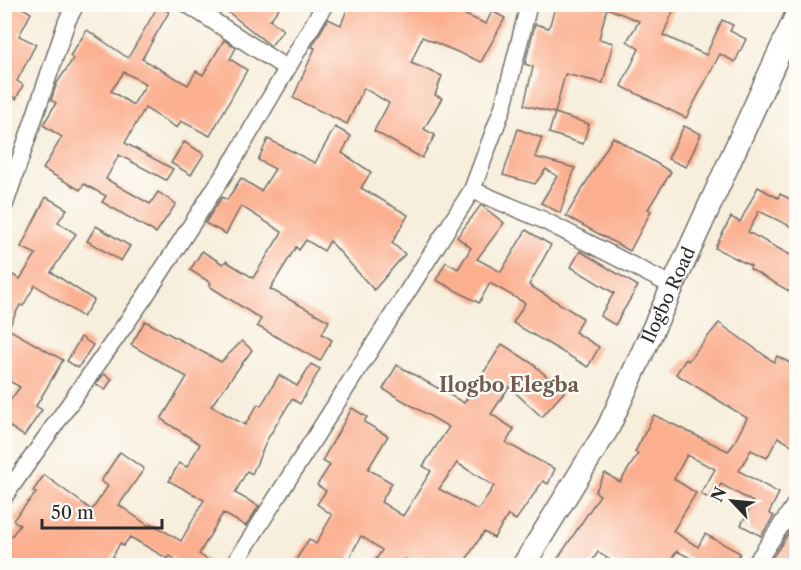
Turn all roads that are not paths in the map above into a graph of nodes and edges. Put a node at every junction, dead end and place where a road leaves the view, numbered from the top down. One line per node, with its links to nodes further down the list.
1 (76, 4): 8 (street)
2 (187, 4): 6 (street)
3 (325, 4): 6 (street)
4 (530, 4): 7 (street)
5 (796, 16): 9 (main road, Ilogbo Road)
6 (286, 68): 10 (street)
7 (472, 190): 9 (street); 12 (street)
8 (4, 207)
9 (673, 286): 13 (main road, Ilogbo Road)
10 (4, 497)
11 (796, 503): 14 (street)
12 (233, 566)
13 (523, 566)
14 (754, 566)

